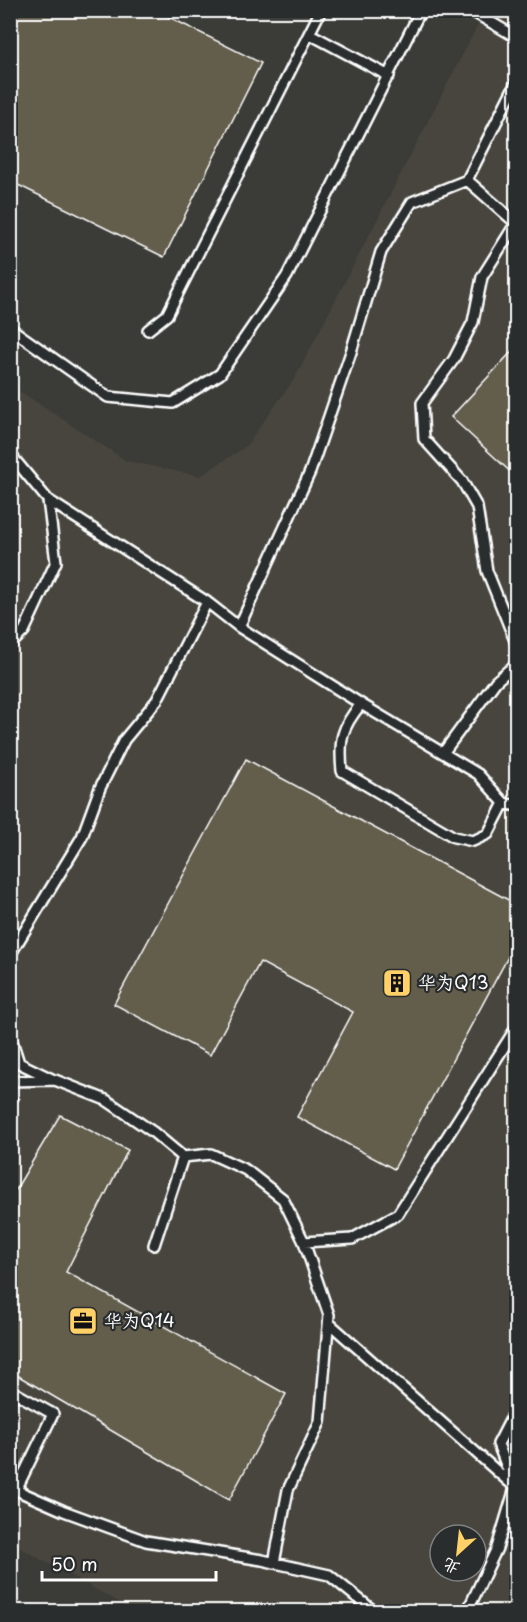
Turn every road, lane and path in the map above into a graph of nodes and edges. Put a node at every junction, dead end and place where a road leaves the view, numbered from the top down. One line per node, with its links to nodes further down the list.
1 (321, 10): 4 (lane)
2 (421, 10): 6 (lane)
3 (470, 10): 5 (lane)
4 (310, 34): 6 (lane); 11 (lane)
5 (516, 37)
6 (389, 76): 10 (lane)
7 (516, 83): 8 (lane)
8 (467, 180): 9 (lane); 15 (lane)
9 (516, 223): 16 (lane)
10 (10, 328)
11 (148, 330)
12 (10, 454): 13 (lane)
13 (48, 500): 14 (lane); 17 (lane)
14 (207, 602): 15 (lane); 23 (lane)
15 (239, 627): 19 (lane)
16 (516, 643)
17 (10, 645)
18 (516, 664): 20 (lane)
19 (361, 704): 20 (lane); 21 (lane)
20 (443, 753): 21 (lane)
21 (504, 803): 22 (lane)
22 (516, 806)
23 (10, 955)
24 (516, 1028): 29 (lane)
25 (10, 1035): 26 (lane)
26 (55, 1080): 27 (lane); 28 (lane)
27 (10, 1081)
28 (183, 1156): 29 (lane); 30 (lane)
29 (304, 1242): 31 (lane)
30 (154, 1245)
31 (328, 1323): 34 (lane); 36 (lane)
32 (10, 1390): 35 (lane)
33 (516, 1409): 34 (lane)
34 (516, 1488): 38 (lane)
35 (13, 1489): 36 (lane)
36 (274, 1563): 37 (lane)
37 (375, 1611)
38 (467, 1611)

